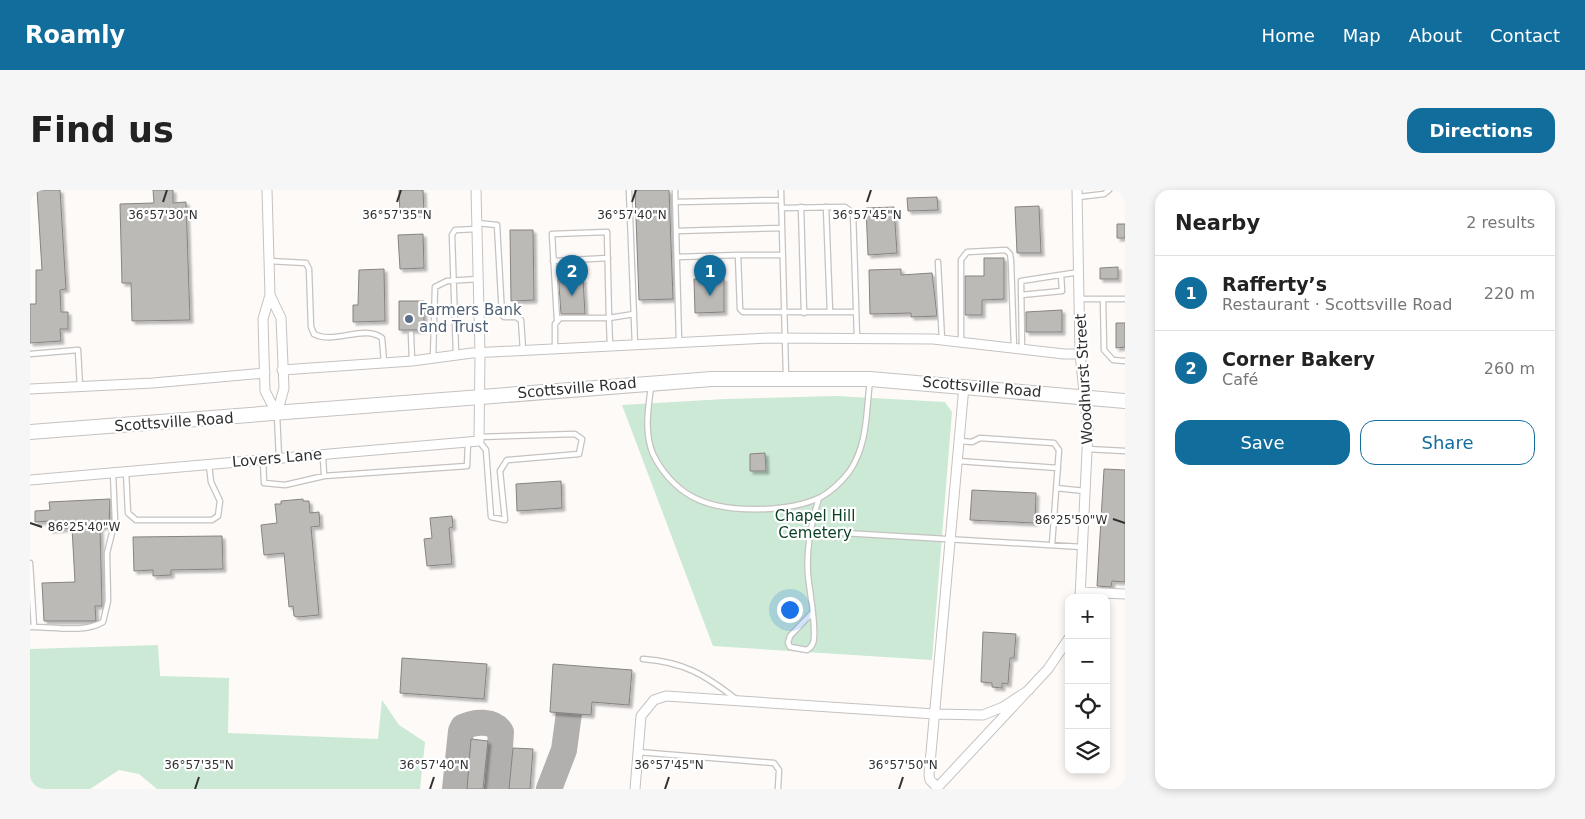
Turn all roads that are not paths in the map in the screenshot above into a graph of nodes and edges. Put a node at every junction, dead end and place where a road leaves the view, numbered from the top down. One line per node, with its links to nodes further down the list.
1 (267, 190): 21 (street)
2 (476, 190): 13 (street)
3 (629, 190): 36 (lane)
4 (675, 190): 9 (lane)
5 (781, 190): 8 (lane)
6 (1109, 190): 7 (lane)
7 (1078, 193): 23 (street, Woodhurst Street)
8 (781, 200): 9 (lane); 11 (lane)
9 (676, 202): 15 (lane)
10 (826, 207): 12 (lane); 32 (lane); 33 (lane)
11 (781, 208): 12 (lane); 14 (lane)
12 (801, 208): 35 (lane)
13 (477, 226): 25 (street); 26 (lane); 49 (lane)
14 (782, 228): 15 (lane); 17 (lane)
15 (676, 231): 18 (lane)
16 (738, 255): 17 (lane); 18 (lane); 34 (lane)
17 (782, 255): 34 (lane)
18 (677, 257): 43 (lane)
19 (608, 258): 20 (lane); 20 (lane); 37 (lane)
20 (553, 260): 38 (lane)
21 (270, 261): 27 (street); 57 (lane)
22 (938, 262): 42 (lane)
23 (1080, 272): 24 (lane); 29 (street, Woodhurst Street)
24 (1061, 275): 28 (lane); 28 (lane)
25 (478, 279): 26 (lane); 50 (street)
26 (455, 281): 52 (lane); 54 (lane)
27 (270, 295): 58 (street); 59 (street)
28 (1021, 295): 47 (lane)
29 (1080, 299): 30 (lane); 53 (street, Woodhurst Street)
30 (1103, 299): 31 (lane); 56 (lane)
31 (1125, 299)
32 (830, 312): 33 (lane); 35 (lane)
33 (856, 312): 41 (lane)
34 (784, 313): 35 (lane); 40 (lane)
35 (804, 313)
36 (634, 314): 37 (lane); 45 (lane)
37 (609, 318): 38 (lane); 46 (lane)
38 (557, 320): 48 (lane)
39 (411, 334): 55 (lane)
40 (784, 337): 41 (street); 43 (street); 60 (lane)
41 (857, 337): 42 (street)
42 (942, 340): 44 (street)
43 (679, 342): 45 (street)
44 (961, 342): 47 (street); 47 (lane)
45 (635, 345): 46 (street)
46 (610, 346): 48 (street)
47 (1018, 348): 53 (street)
48 (555, 349): 49 (street)
49 (523, 350): 50 (street)
50 (480, 353): 52 (street); 66 (street)
51 (30, 354): 64 (lane)
52 (456, 354): 54 (street)
53 (1080, 354): 67 (street, Woodhurst Street)
54 (433, 358): 55 (street)
55 (412, 360): 57 (street)
56 (1125, 361)
57 (384, 362): 58 (street)
58 (282, 370): 69 (street)
59 (265, 373): 64 (street); 69 (street)
60 (786, 377): 61 (main road, Scottsville Road); 62 (main road, Scottsville Road)
61 (870, 379): 63 (main road, Scottsville Road); 88 (lane)
62 (651, 383): 66 (main road, Scottsville Road); 88 (lane)
63 (964, 386): 67 (main road, Scottsville Road); 72 (street)
64 (80, 387): 65 (street)
65 (30, 389)
66 (481, 396): 69 (main road, Scottsville Road); 71 (street)
67 (1086, 397): 68 (main road, Scottsville Road); 74 (street, Woodhurst Street)
68 (1125, 400)
69 (277, 414): 70 (main road, Scottsville Road); 77 (lane)
70 (30, 432)
71 (479, 439): 71 (lane); 73 (street, Lovers Lane)
72 (960, 441): 79 (street); 81 (lane)
73 (468, 442): 76 (street, Lovers Lane); 84 (lane)
74 (1087, 448): 75 (lane); 87 (street, Woodhurst Street)
75 (1125, 451)
76 (323, 454): 77 (street, Lovers Lane); 84 (lane)
77 (279, 458): 78 (street, Lovers Lane)
78 (263, 459): 80 (street, Lovers Lane); 84 (lane)
79 (958, 461): 81 (lane); 90 (street)
80 (209, 464): 82 (street, Lovers Lane); 82 (lane)
81 (1058, 468): 86 (lane)
82 (126, 472): 83 (street, Lovers Lane)
83 (113, 473): 85 (street, Lovers Lane); 98 (lane)
84 (324, 476)
85 (30, 480)
86 (1056, 488): 87 (lane); 91 (lane)
87 (1085, 491): 92 (street, Woodhurst Street)
88 (819, 498): 89 (lane)
89 (810, 531): 90 (lane); 97 (lane)
90 (952, 539): 91 (lane); 103 (street)
91 (1052, 545): 92 (lane)
92 (1082, 547): 94 (street, Woodhurst Street)
93 (30, 563): 98 (lane)
94 (1080, 594)
95 (1110, 594): 96 (street)
96 (1125, 594)
97 (812, 613): 97 (lane)
98 (32, 627)
99 (1068, 639): 101 (street)
100 (643, 659): 102 (lane)
101 (1029, 690): 103 (street); 105 (street)
102 (739, 701): 103 (street); 104 (street)
103 (935, 714): 105 (street)
104 (638, 752): 106 (street); 107 (lane)
105 (937, 788)
106 (635, 789)
107 (778, 789)

